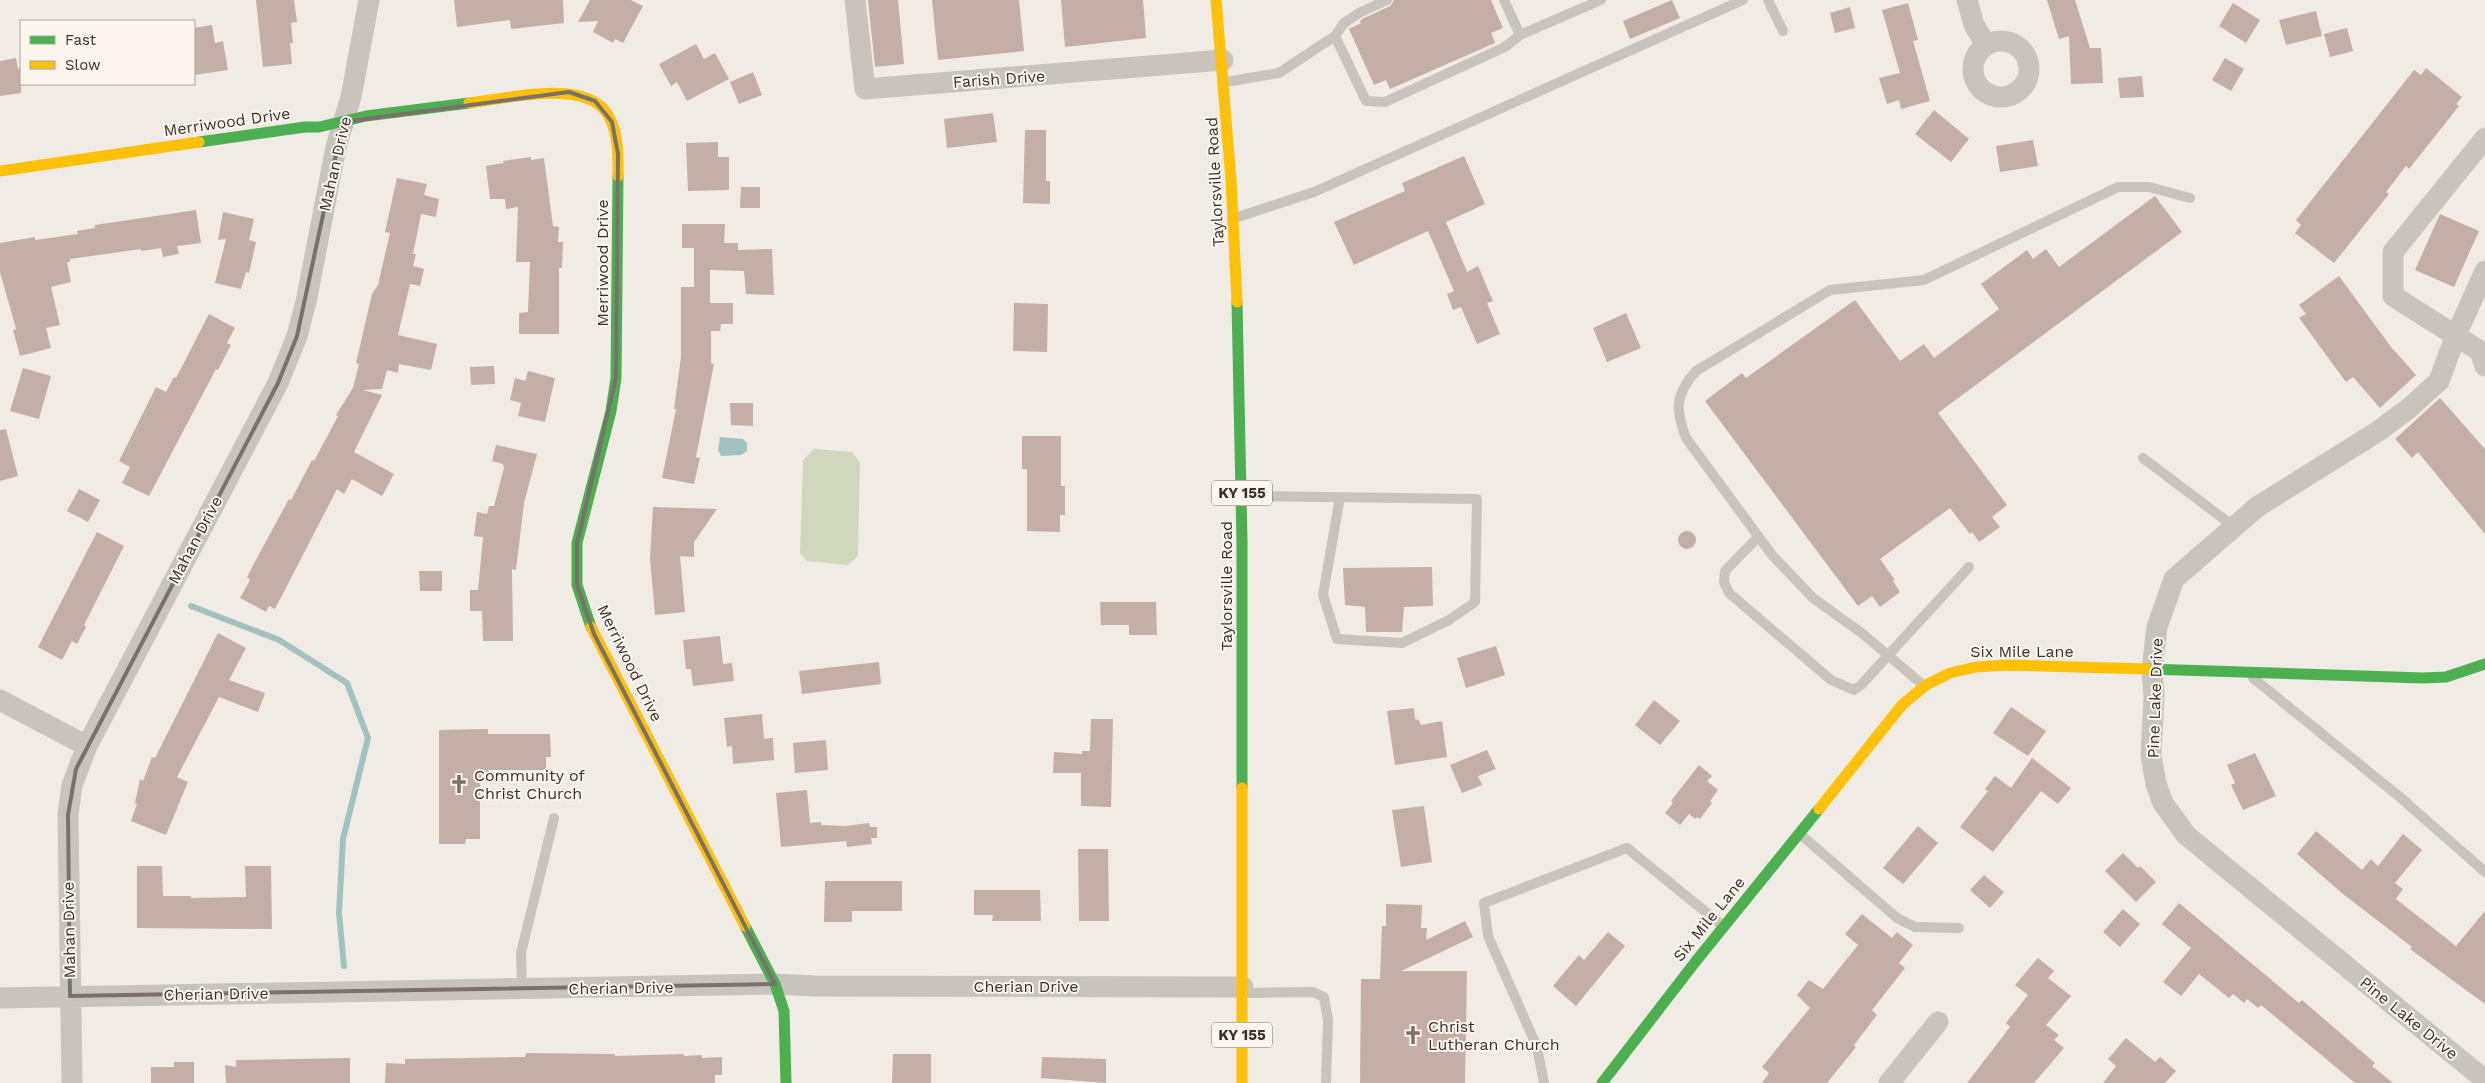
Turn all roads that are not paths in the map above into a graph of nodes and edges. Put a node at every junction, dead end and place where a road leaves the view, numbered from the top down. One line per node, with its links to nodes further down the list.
1 (369, 0): 16 (street, Mahan Drive)
2 (855, 0): 14 (street, Farish Drive)
3 (1216, 0): 14 (street, Taylorsville Road / KY 155)
4 (1387, 0): 12 (lane)
5 (1504, 0): 11 (lane)
6 (1601, 0): 11 (lane)
7 (1743, 0): 20 (lane)
8 (1768, 0): 10 (lane)
9 (1967, 0): 13 (street)
10 (1783, 31)
11 (1520, 35): 12 (lane)
12 (1335, 36): 15 (lane)
13 (1986, 44)
14 (1223, 60): 15 (street, Taylorsville Road / KY 155)
15 (1225, 82): 20 (street, Taylorsville Road / KY 155)
16 (343, 122): 18 (street, Merriwood Drive); 36 (street, Mahan Drive); 42 (street, Merriwood Drive)
17 (2485, 138): 22 (street)
18 (0, 171)
19 (2190, 198): 28 (lane)
20 (1234, 218): 25 (street, Taylorsville Road / KY 155)
21 (2485, 272): 22 (street, Pine Lake Drive)
22 (2456, 336): 23 (street); 27 (street, Pine Lake Drive)
23 (2483, 355)
24 (2143, 458): 27 (lane)
25 (1242, 496): 26 (lane); 44 (street, Taylorsville Road / KY 155)
26 (1340, 497): 26 (lane)
27 (2233, 526): 32 (street, Pine Lake Drive)
28 (1758, 538): 30 (lane); 30 (lane)
29 (1969, 567): 30 (lane)
30 (1888, 655): 34 (lane)
31 (2485, 664): 33 (street, Six Mile Lane)
32 (2152, 670): 33 (street, Six Mile Lane); 34 (street, Six Mile Lane); 48 (street, Pine Lake Drive)
33 (2247, 673): 39 (lane)
34 (1924, 686): 38 (street, Six Mile Lane)
35 (0, 700): 36 (street)
36 (87, 746): 45 (street, Mahan Drive)
37 (554, 818): 43 (lane)
38 (1799, 833): 40 (street, Six Mile Lane); 41 (lane)
39 (2485, 872)
40 (1724, 926): 53 (lane); 54 (street, Six Mile Lane)
41 (1959, 928)
42 (775, 984): 43 (street, Cherian Drive); 44 (street, Cherian Drive); 50 (street, Merriwood Drive)
43 (522, 989): 45 (street, Cherian Drive)
44 (1243, 990): 51 (street, Taylorsville Road / KY 155); 52 (lane)
45 (70, 996): 46 (street, Cherian Drive); 49 (street, Mahan Drive)
46 (0, 998)
47 (1938, 1022): 55 (street)
48 (2485, 1080)
49 (72, 1083)
50 (786, 1083)
51 (1242, 1083)
52 (1326, 1083)
53 (1544, 1083)
54 (1602, 1083)
55 (1889, 1083)

